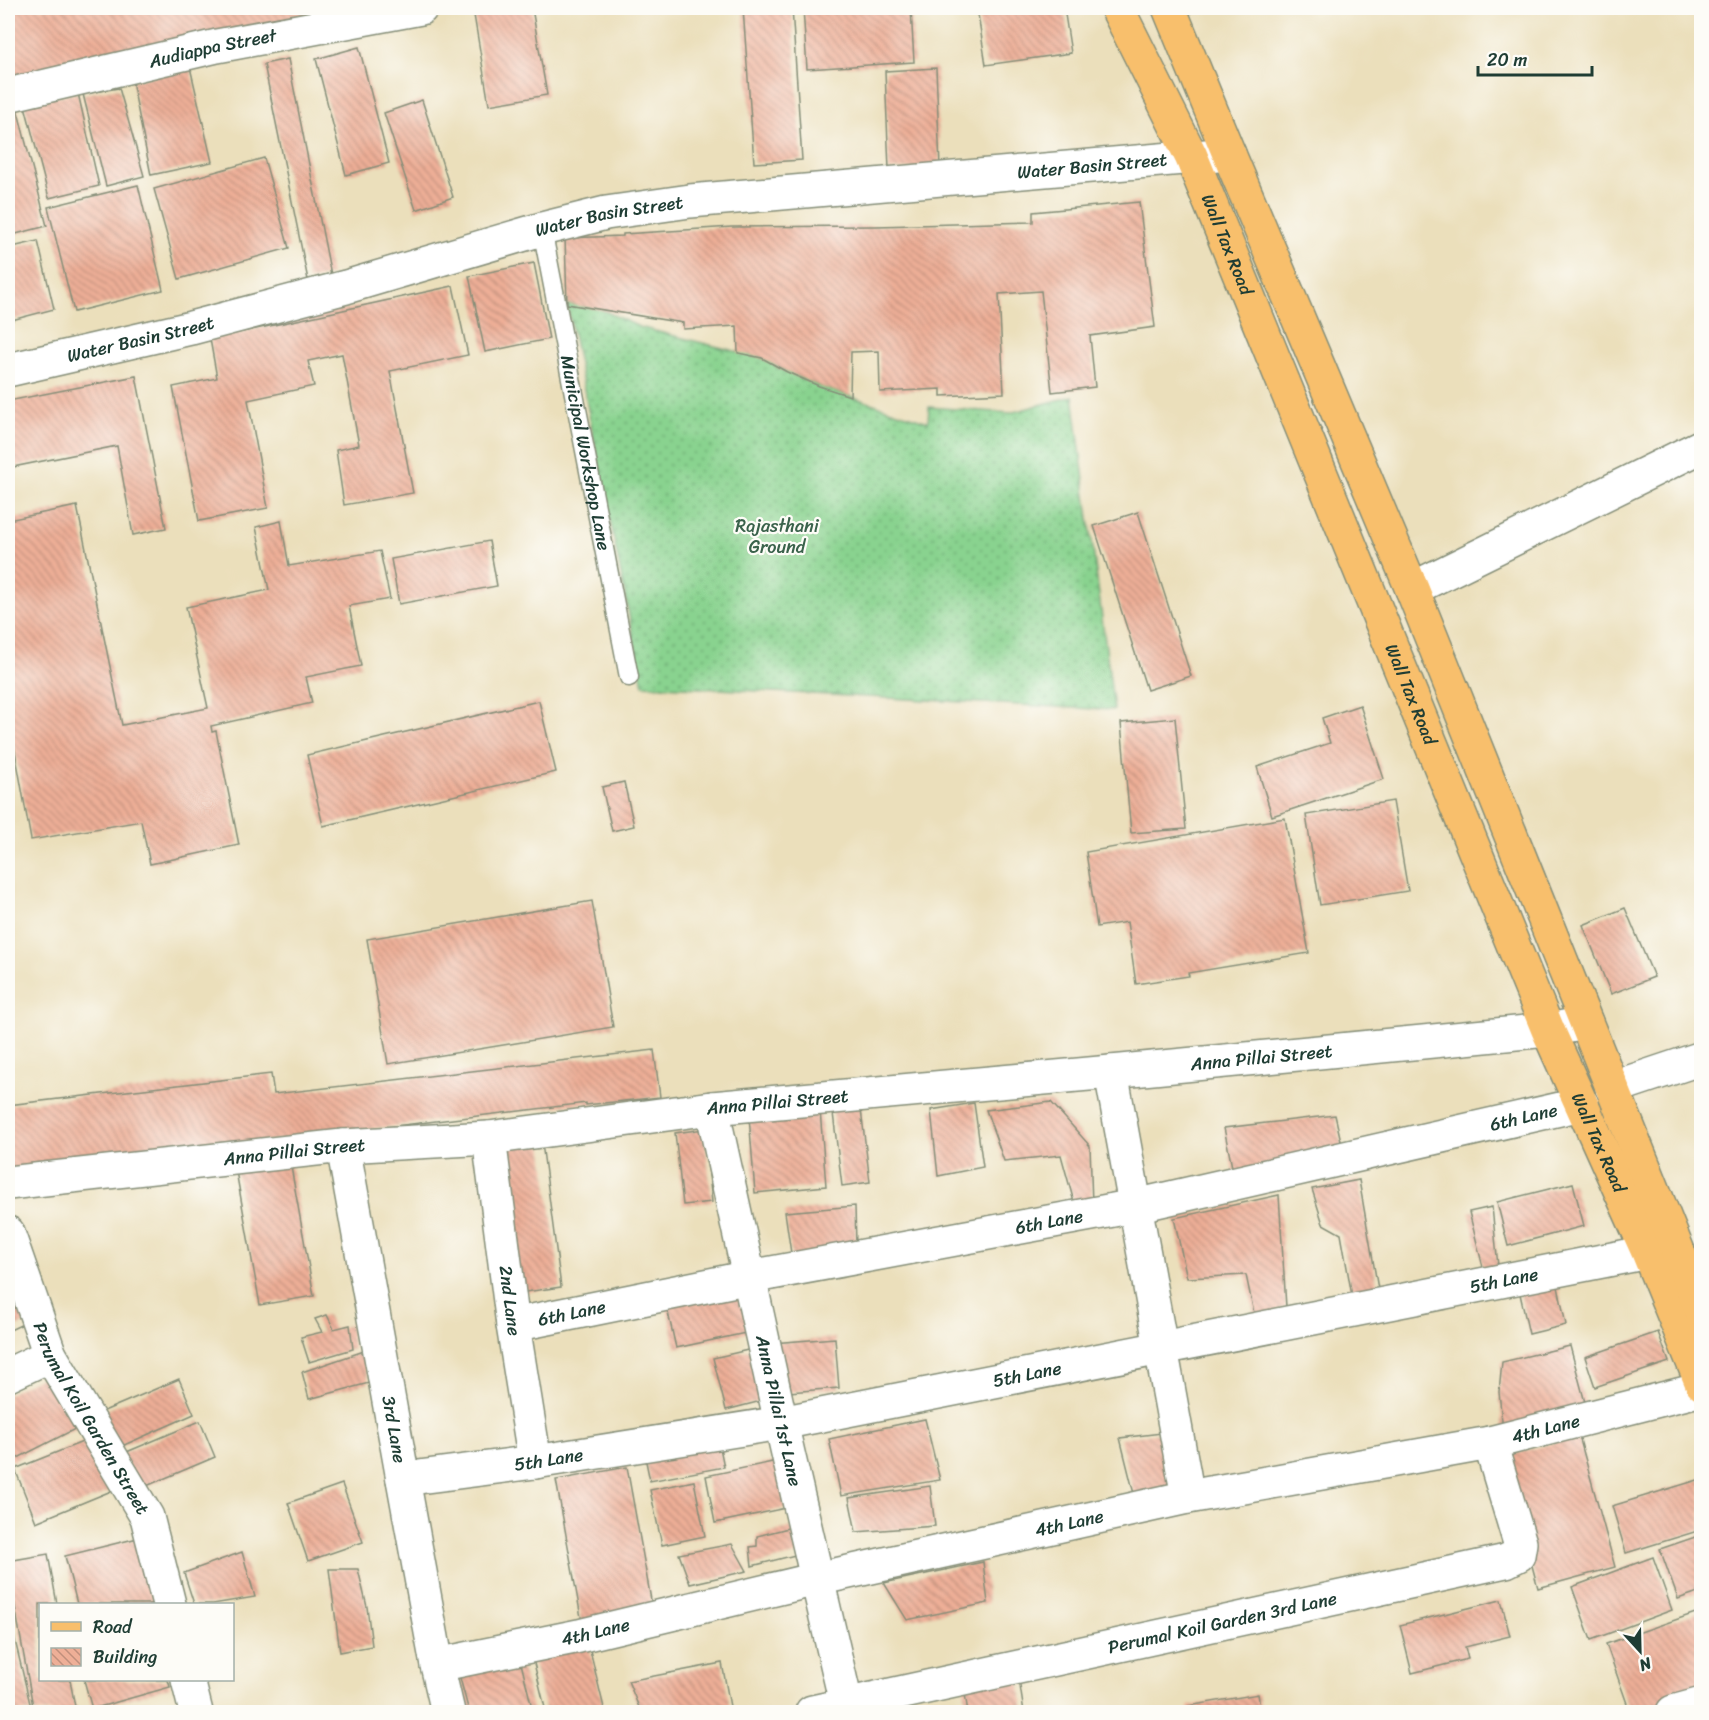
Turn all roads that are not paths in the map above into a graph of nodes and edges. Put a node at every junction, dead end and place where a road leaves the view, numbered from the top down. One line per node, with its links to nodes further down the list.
1 (421, 8): 4 (street, Audiappa Street)
2 (1117, 8): 6 (main road, Wall Tax Road)
3 (1169, 8): 5 (main road, Wall Tax Road)
4 (8, 95)
5 (1229, 154): 6 (street, Water Basin Street); 10 (main road, Wall Tax Road)
6 (1191, 156): 7 (street, Water Basin Street); 13 (main road, Wall Tax Road)
7 (542, 229): 8 (street, Water Basin Street); 11 (lane, Municipal Workshop Lane)
8 (8, 370)
9 (1701, 446): 10 (street)
10 (1412, 589): 12 (main road, Wall Tax Road)
11 (629, 677)
12 (1586, 1023): 13 (street, Anna Pillai Street); 16 (main road, Wall Tax Road)
13 (1548, 1030): 15 (street, Anna Pillai Street); 17 (main road, Wall Tax Road)
14 (1701, 1058): 16 (street)
15 (1111, 1072): 18 (street, Anna Pillai Street); 22 (street)
16 (1612, 1088): 26 (main road, Wall Tax Road)
17 (1582, 1104): 22 (street, 6th Lane); 24 (main road, Wall Tax Road)
18 (712, 1108): 19 (street, Anna Pillai Street); 25 (street, Anna Pillai 1st Lane)
19 (489, 1138): 20 (street, Anna Pillai Street); 27 (street, 2nd Lane)
20 (343, 1146): 21 (street, Anna Pillai Street); 36 (street, 3rd Lane)
21 (8, 1183)
22 (1135, 1206): 25 (street, 6th Lane); 28 (street)
23 (8, 1233): 29 (street, Perumal Koil Garden Street)
24 (1648, 1252): 28 (street, 5th Lane); 31 (main road, Wall Tax Road)
25 (750, 1277): 27 (street, 6th Lane); 33 (street, Anna Pillai 1st Lane)
26 (1701, 1311)
27 (513, 1325): 35 (street, 2nd Lane)
28 (1161, 1347): 33 (street, 5th Lane); 37 (street)
29 (50, 1355): 30 (street); 39 (street, Perumal Koil Garden Street)
30 (8, 1375)
31 (1701, 1384)
32 (1701, 1389): 34 (street, 4th Lane)
33 (781, 1423): 35 (street, 5th Lane); 38 (street, Anna Pillai 1st Lane)
34 (1490, 1443): 37 (street, 4th Lane); 43 (street, Perumal Koil Garden 3rd Lane)
35 (535, 1462): 36 (street, 5th Lane)
36 (403, 1479): 40 (street, 3rd Lane)
37 (1188, 1497): 38 (street, 4th Lane)
38 (818, 1579): 40 (street, 4th Lane); 43 (street, Anna Pillai 1st Lane)
39 (168, 1603)
40 (437, 1665): 45 (street, 3rd Lane)
41 (188, 1681): 44 (street)
42 (1701, 1704): 47 (street)
43 (847, 1709): 46 (street, Perumal Koil Garden 3rd Lane)
44 (196, 1713)
45 (448, 1713)
46 (812, 1713)
47 (1673, 1713)

